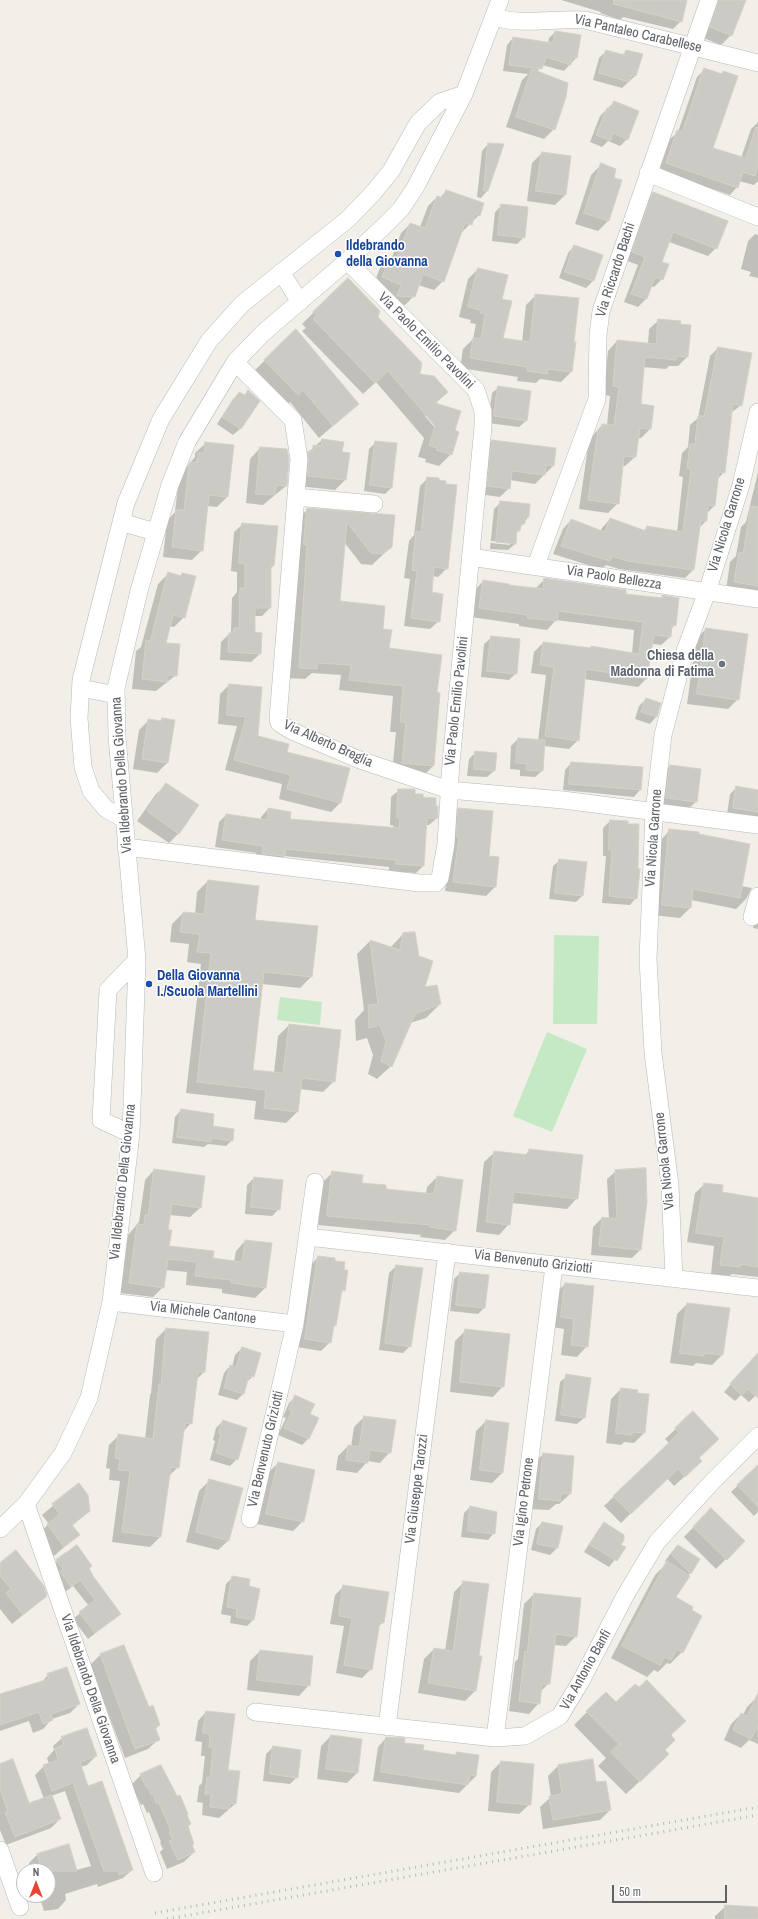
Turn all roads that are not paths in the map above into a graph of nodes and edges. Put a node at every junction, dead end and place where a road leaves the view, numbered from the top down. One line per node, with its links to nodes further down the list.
1 (500, 0): 3 (street, Via Ildebrando Della Giovanna)
2 (709, 0): 4 (street, Via Riccardo Bachi)
3 (494, 17): 4 (street, Via Pantaleo Carabellese); 6 (street, Via Ildebrando Della Giovanna)
4 (694, 47): 5 (street, Via Pantaleo Carabellese); 7 (street, Via Riccardo Bachi)
5 (758, 63)
6 (464, 94): 9 (street, Via Ildebrando Della Giovanna); 10 (street)
7 (648, 173): 8 (street); 19 (street, Via Riccardo Bachi)
8 (758, 217)
9 (347, 261): 11 (street, Via Ildebrando Della Giovanna); 18 (street, Via Paolo Emilio Pavolini)
10 (281, 272): 11 (street); 16 (street)
11 (300, 302): 12 (street, Via Ildebrando Della Giovanna)
12 (235, 362): 14 (street, Via Alberto Breglia); 17 (street, Via Ildebrando Della Giovanna)
13 (758, 412): 20 (street, Via Nicola Garrone)
14 (296, 497): 15 (street); 24 (street, Via Alberto Breglia)
15 (374, 504)
16 (121, 522): 17 (street); 22 (street)
17 (155, 532): 23 (street, Via Ildebrando Della Giovanna)
18 (470, 557): 19 (street, Via Paolo Bellezza); 24 (street, Via Paolo Emilio Pavolini)
19 (536, 565): 20 (street, Via Paolo Bellezza)
20 (706, 592): 21 (street, Via Paolo Bellezza); 25 (street, Via Nicola Garrone)
21 (758, 599)
22 (81, 688): 23 (street); 26 (street)
23 (116, 695): 26 (street, Via Ildebrando Della Giovanna)
24 (449, 790): 25 (street, Via Alberto Breglia); 28 (street, Via Paolo Emilio Pavolini)
25 (654, 812): 27 (street, Via Alberto Breglia); 37 (street, Via Nicola Garrone)
26 (124, 819): 28 (street, Via Ildebrando Della Giovanna)
27 (758, 825)
28 (126, 847): 31 (street, Via Ildebrando Della Giovanna)
29 (758, 896): 30 (street)
30 (752, 917)
31 (137, 960): 32 (street, Via Ildebrando Della Giovanna); 32 (street)
32 (131, 1134): 39 (street, Via Ildebrando Della Giovanna)
33 (315, 1182): 34 (street, Via Benvenuto Griziotti)
34 (308, 1237): 35 (street, Via Benvenuto Griziotti); 40 (street, Via Benvenuto Griziotti)
35 (447, 1252): 36 (street, Via Benvenuto Griziotti); 46 (street, Via Giuseppe Tarozzi)
36 (554, 1266): 37 (street, Via Benvenuto Griziotti); 47 (street, Via Igino Petrone)
37 (674, 1278): 38 (street, Via Benvenuto Griziotti)
38 (758, 1288)
39 (111, 1302): 40 (street, Via Michele Cantone); 42 (street, Via Ildebrando Della Giovanna)
40 (295, 1324): 43 (street, Via Benvenuto Griziotti)
41 (758, 1436): 47 (street, Via Antonio Banfi)
42 (26, 1504): 44 (street, Via Ildebrando Della Giovanna); 49 (street, Via Ildebrando Della Giovanna)
43 (250, 1519)
44 (0, 1529)
45 (255, 1712): 46 (street, Via Antonio Banfi)
46 (387, 1727): 47 (street, Via Antonio Banfi)
47 (495, 1738)
48 (0, 1850): 50 (street)
49 (154, 1873)
50 (20, 1906)

